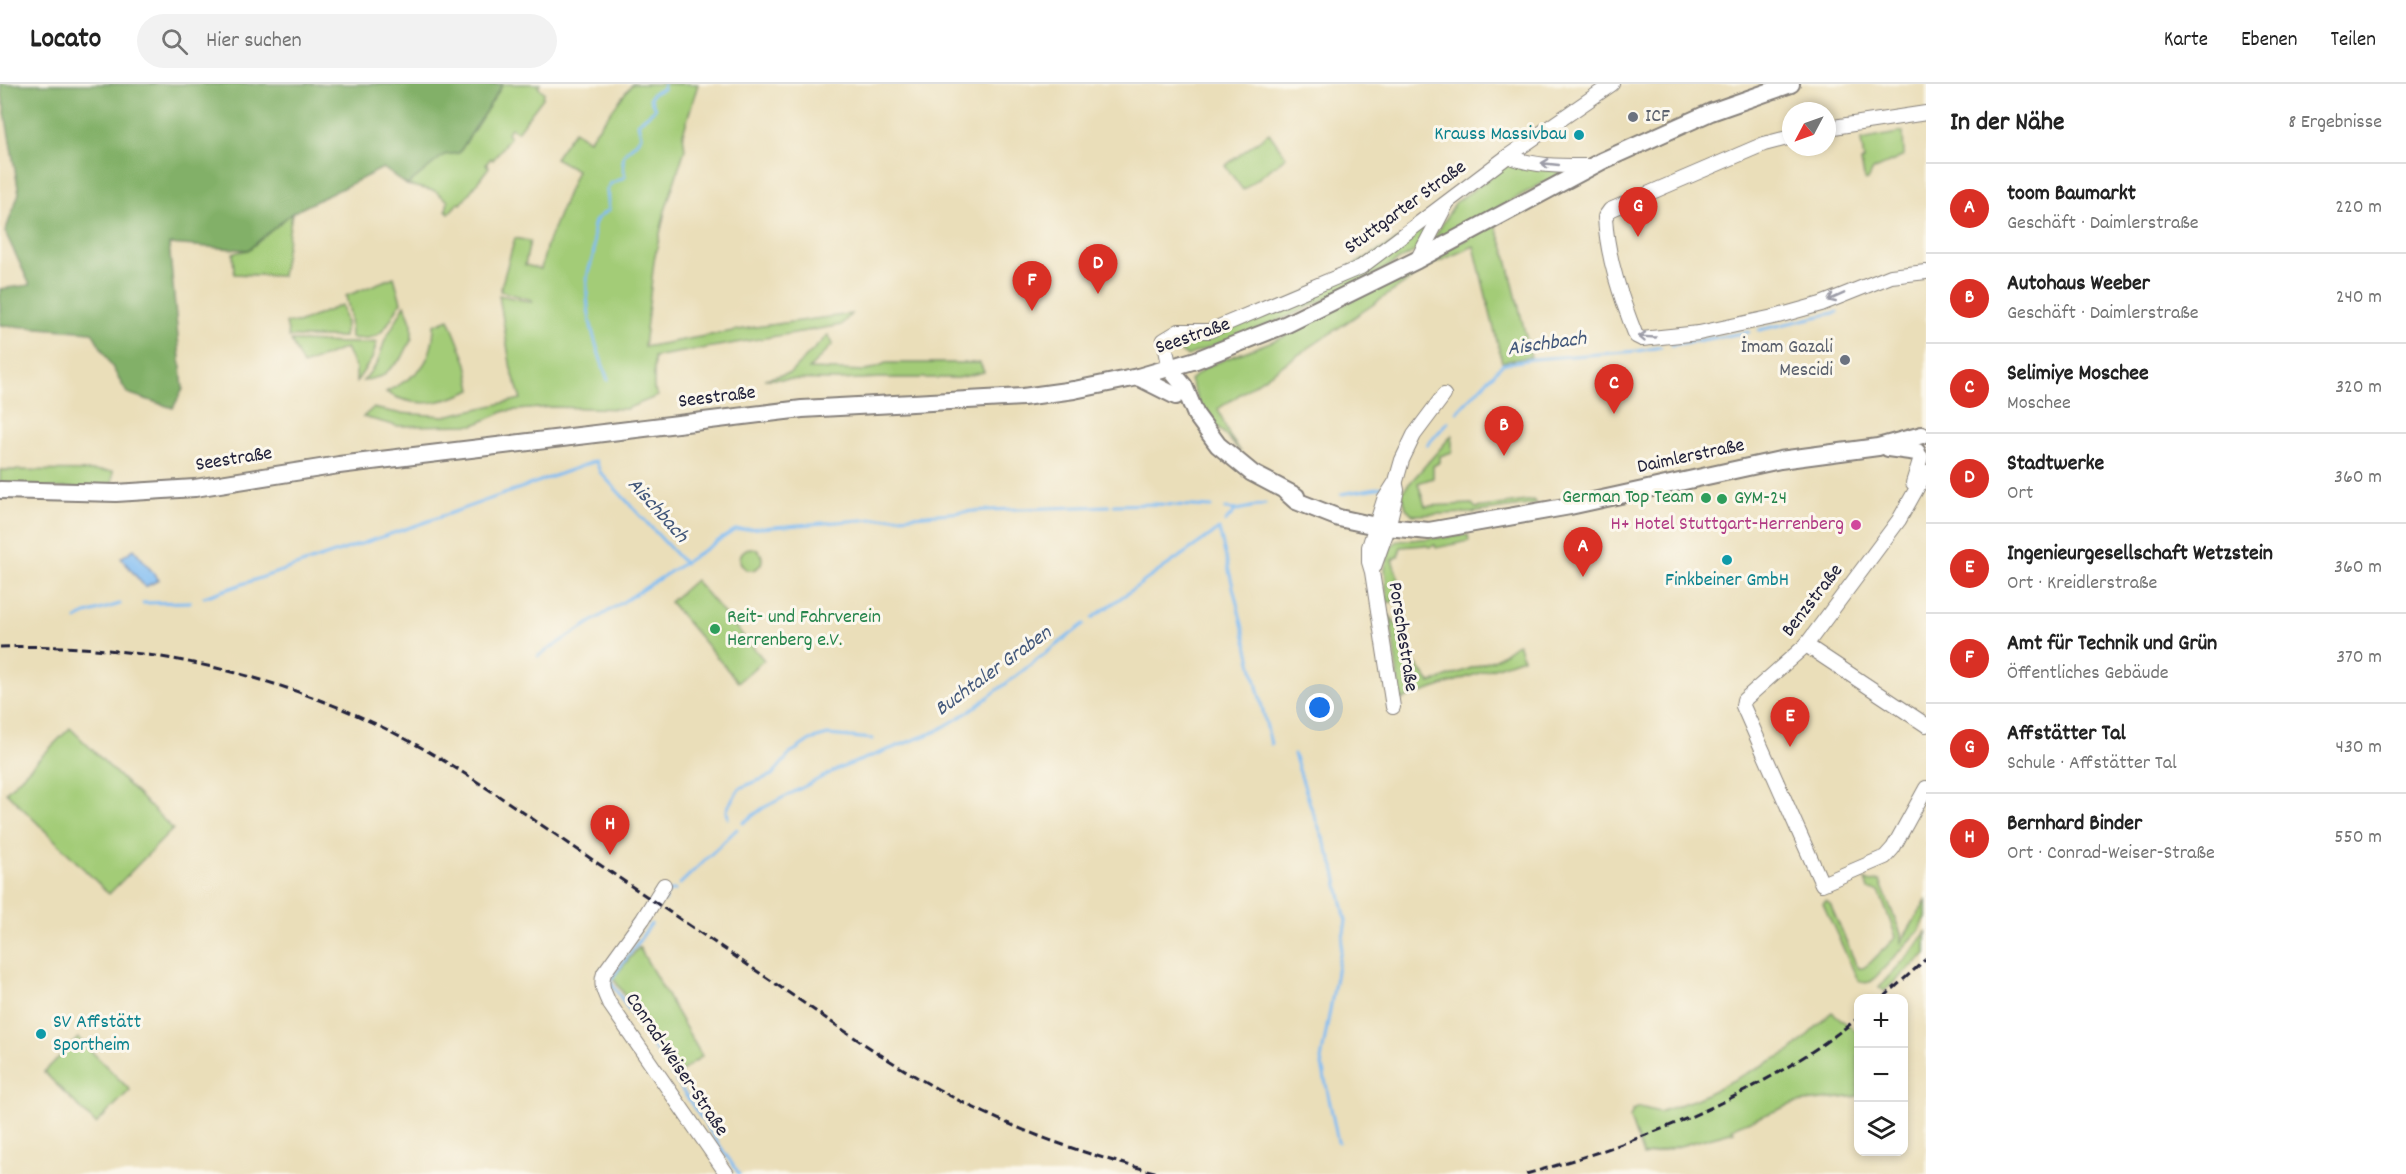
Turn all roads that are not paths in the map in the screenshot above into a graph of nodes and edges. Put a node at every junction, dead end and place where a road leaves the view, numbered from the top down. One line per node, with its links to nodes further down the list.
1 (1612, 84): 6 (street, Stuttgarter Straße)
2 (1791, 84): 7 (main road, Seestraße)
3 (1926, 113): 4 (street)
4 (1836, 127)
5 (1782, 139): 10 (street, one-way to 5)
6 (1508, 156): 7 (street, Seestraße, one-way to 6); 8 (street, Stuttgarter Straße)
7 (1592, 166): 9 (main road, Seestraße)
8 (1448, 202): 9 (street); 12 (street, Stuttgarter Straße)
9 (1417, 260): 11 (main road, Seestraße)
10 (1926, 272)
11 (1196, 360): 12 (main road, Seestraße); 14 (main road)
12 (1170, 369): 13 (main road, Seestraße); 14 (main road, Daimlerstraße)
13 (1138, 377): 14 (main road); 19 (main road, Seestraße)
14 (1180, 391): 20 (main road, Daimlerstraße)
15 (1444, 395): 20 (street, Porschestraße)
16 (1924, 434): 17 (main road, Daimlerstraße); 18 (main road)
17 (1878, 447): 18 (main road, Daimlerstraße); 20 (main road, Daimlerstraße)
18 (1923, 460): 21 (street, Benzstraße)
19 (0, 490)
20 (1383, 523): 22 (street, Porschestraße)
21 (1806, 645): 23 (street); 24 (street, Benzstraße)
22 (1393, 708)
23 (1926, 725)
24 (1926, 788)
25 (664, 885): 26 (street, Conrad-Weiser-Straße)
26 (727, 1174)

